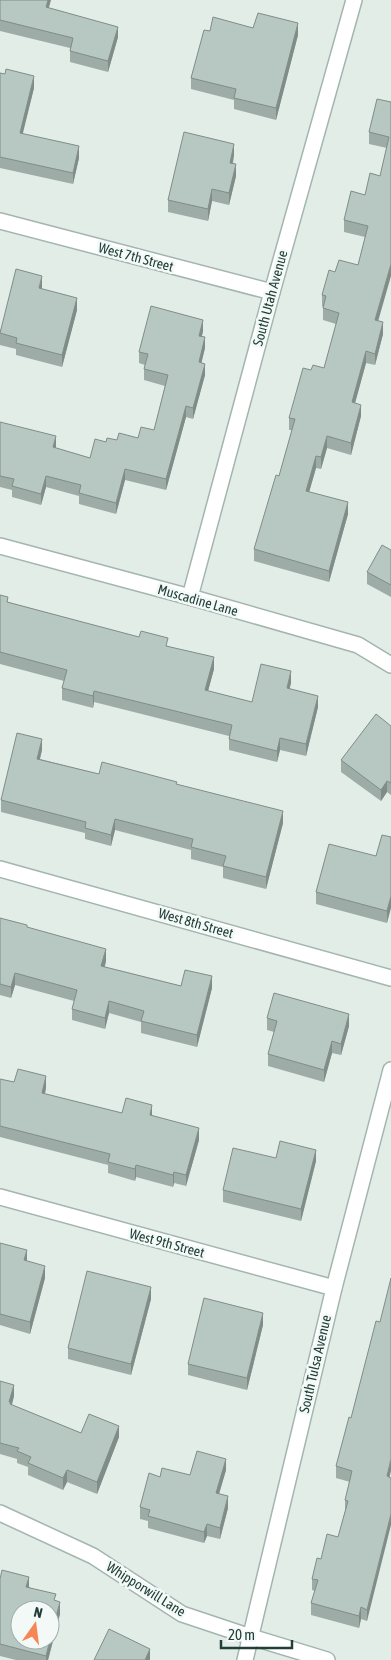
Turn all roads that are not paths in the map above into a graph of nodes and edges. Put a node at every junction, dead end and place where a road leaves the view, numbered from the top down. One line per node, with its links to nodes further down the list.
1 (354, 0): 3 (street, South Utah Avenue)
2 (0, 221): 3 (street, West 7th Street)
3 (272, 292): 5 (street, South Utah Avenue)
4 (0, 546): 5 (street, Muscadine Lane)
5 (190, 597): 6 (street, Muscadine Lane)
6 (391, 665)
7 (0, 869): 8 (street, West 8th Street)
8 (391, 978)
9 (391, 1070): 11 (street, South Tulsa Avenue)
10 (0, 1197): 11 (street, West 9th Street)
11 (334, 1288): 13 (street, South Tulsa Avenue)
12 (0, 1513): 13 (street, Whipporwill Lane)
13 (251, 1637): 14 (street, South Tulsa Avenue); 15 (street, Whipporwill Lane)
14 (244, 1660)
15 (327, 1660)

